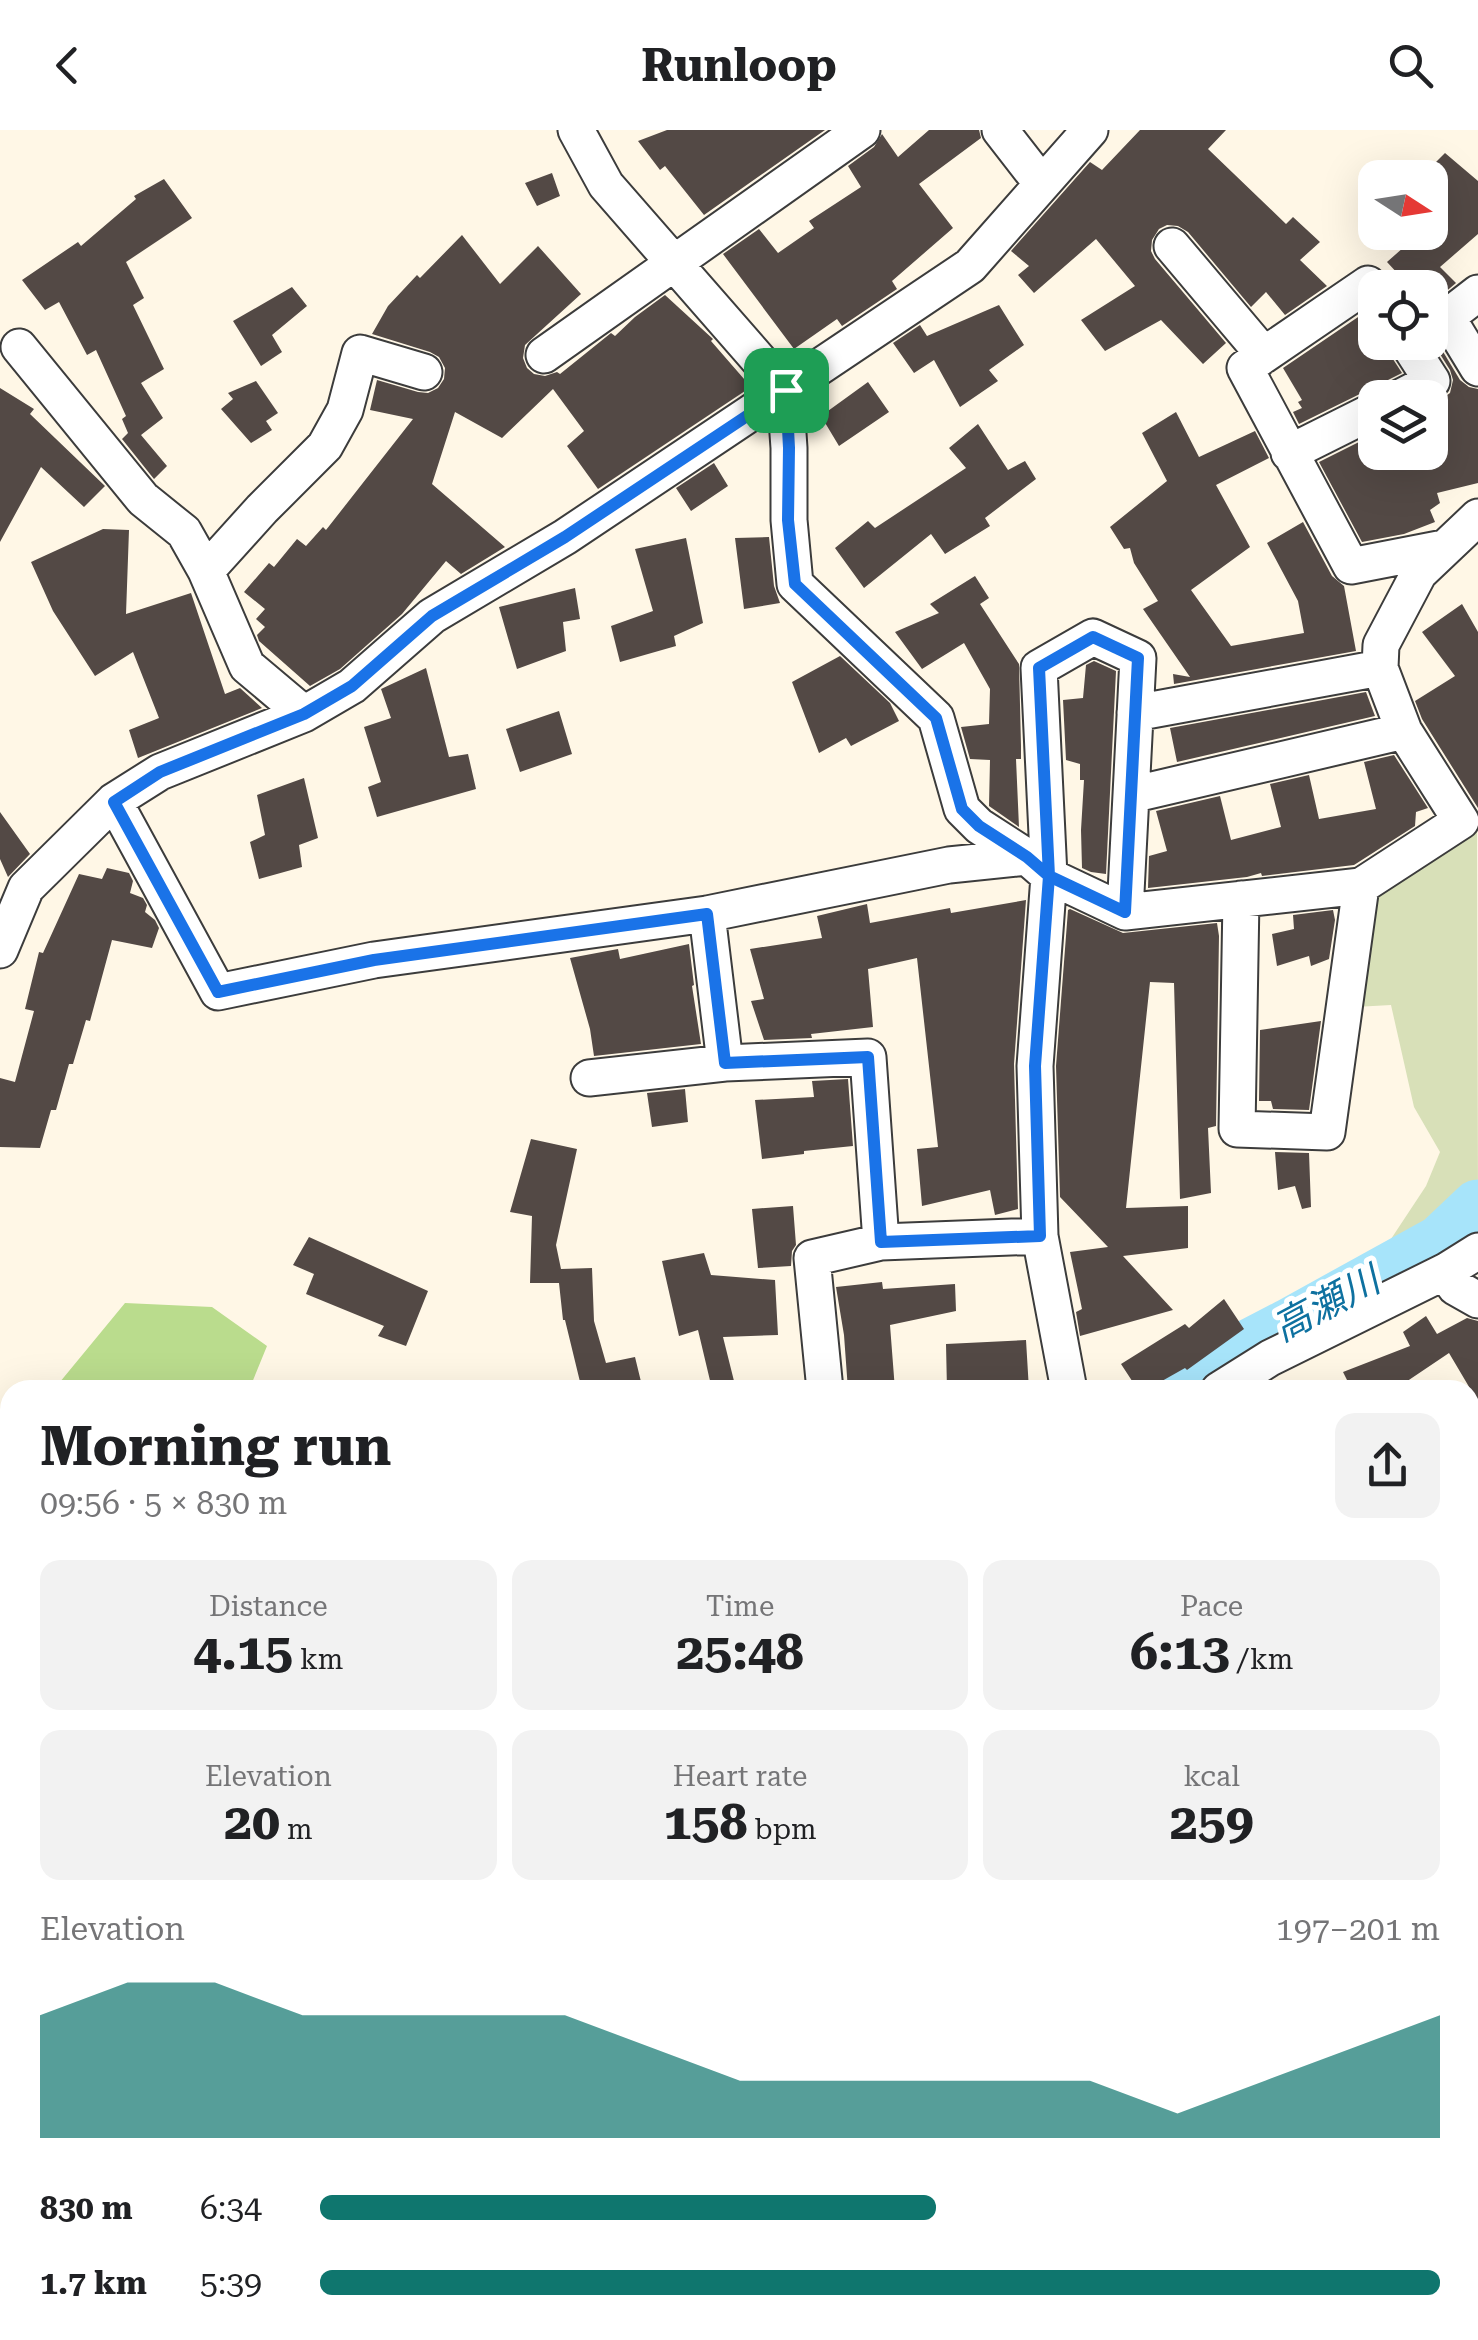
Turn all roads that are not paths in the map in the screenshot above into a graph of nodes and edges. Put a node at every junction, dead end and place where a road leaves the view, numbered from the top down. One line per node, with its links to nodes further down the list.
1 (576, 130): 7 (street)
2 (862, 130): 7 (street)
3 (1000, 130): 5 (street)
4 (1090, 130): 5 (street)
5 (1042, 184): 15 (street)
6 (1172, 246): 12 (street)
7 (674, 264): 11 (street); 15 (street)
8 (1358, 291): 12 (street)
9 (1478, 293): 13 (street)
10 (20, 347): 20 (street)
11 (544, 354)
12 (1264, 355): 17 (street)
13 (1478, 368)
14 (424, 372): 20 (street)
15 (786, 390): 23 (street); 27 (street)
16 (1358, 419): 17 (street)
17 (1290, 453): 19 (street)
18 (1478, 517): 19 (street)
19 (1445, 548): 21 (street)
20 (206, 570): 23 (street)
21 (1380, 668): 22 (street); 24 (street)
22 (1135, 713): 25 (street); 27 (street)
23 (304, 714): 26 (street)
24 (1404, 732): 25 (street); 28 (street)
25 (1130, 795): 30 (street)
26 (114, 802): 31 (street); 32 (street)
27 (1038, 867): 30 (street); 31 (street); 35 (street)
28 (1360, 886): 29 (street); 29 (street)
29 (1241, 899): 30 (street)
30 (1125, 912)
31 (707, 914): 33 (street)
32 (0, 950)
33 (725, 1063): 34 (street); 36 (street)
34 (589, 1078)
35 (1040, 1236): 36 (street); 41 (street)
36 (881, 1242): 40 (street)
37 (1478, 1251): 38 (street)
38 (1446, 1272): 39 (street); 42 (street)
39 (1478, 1300)
40 (824, 1380)
41 (1067, 1380)
42 (1235, 1380)

